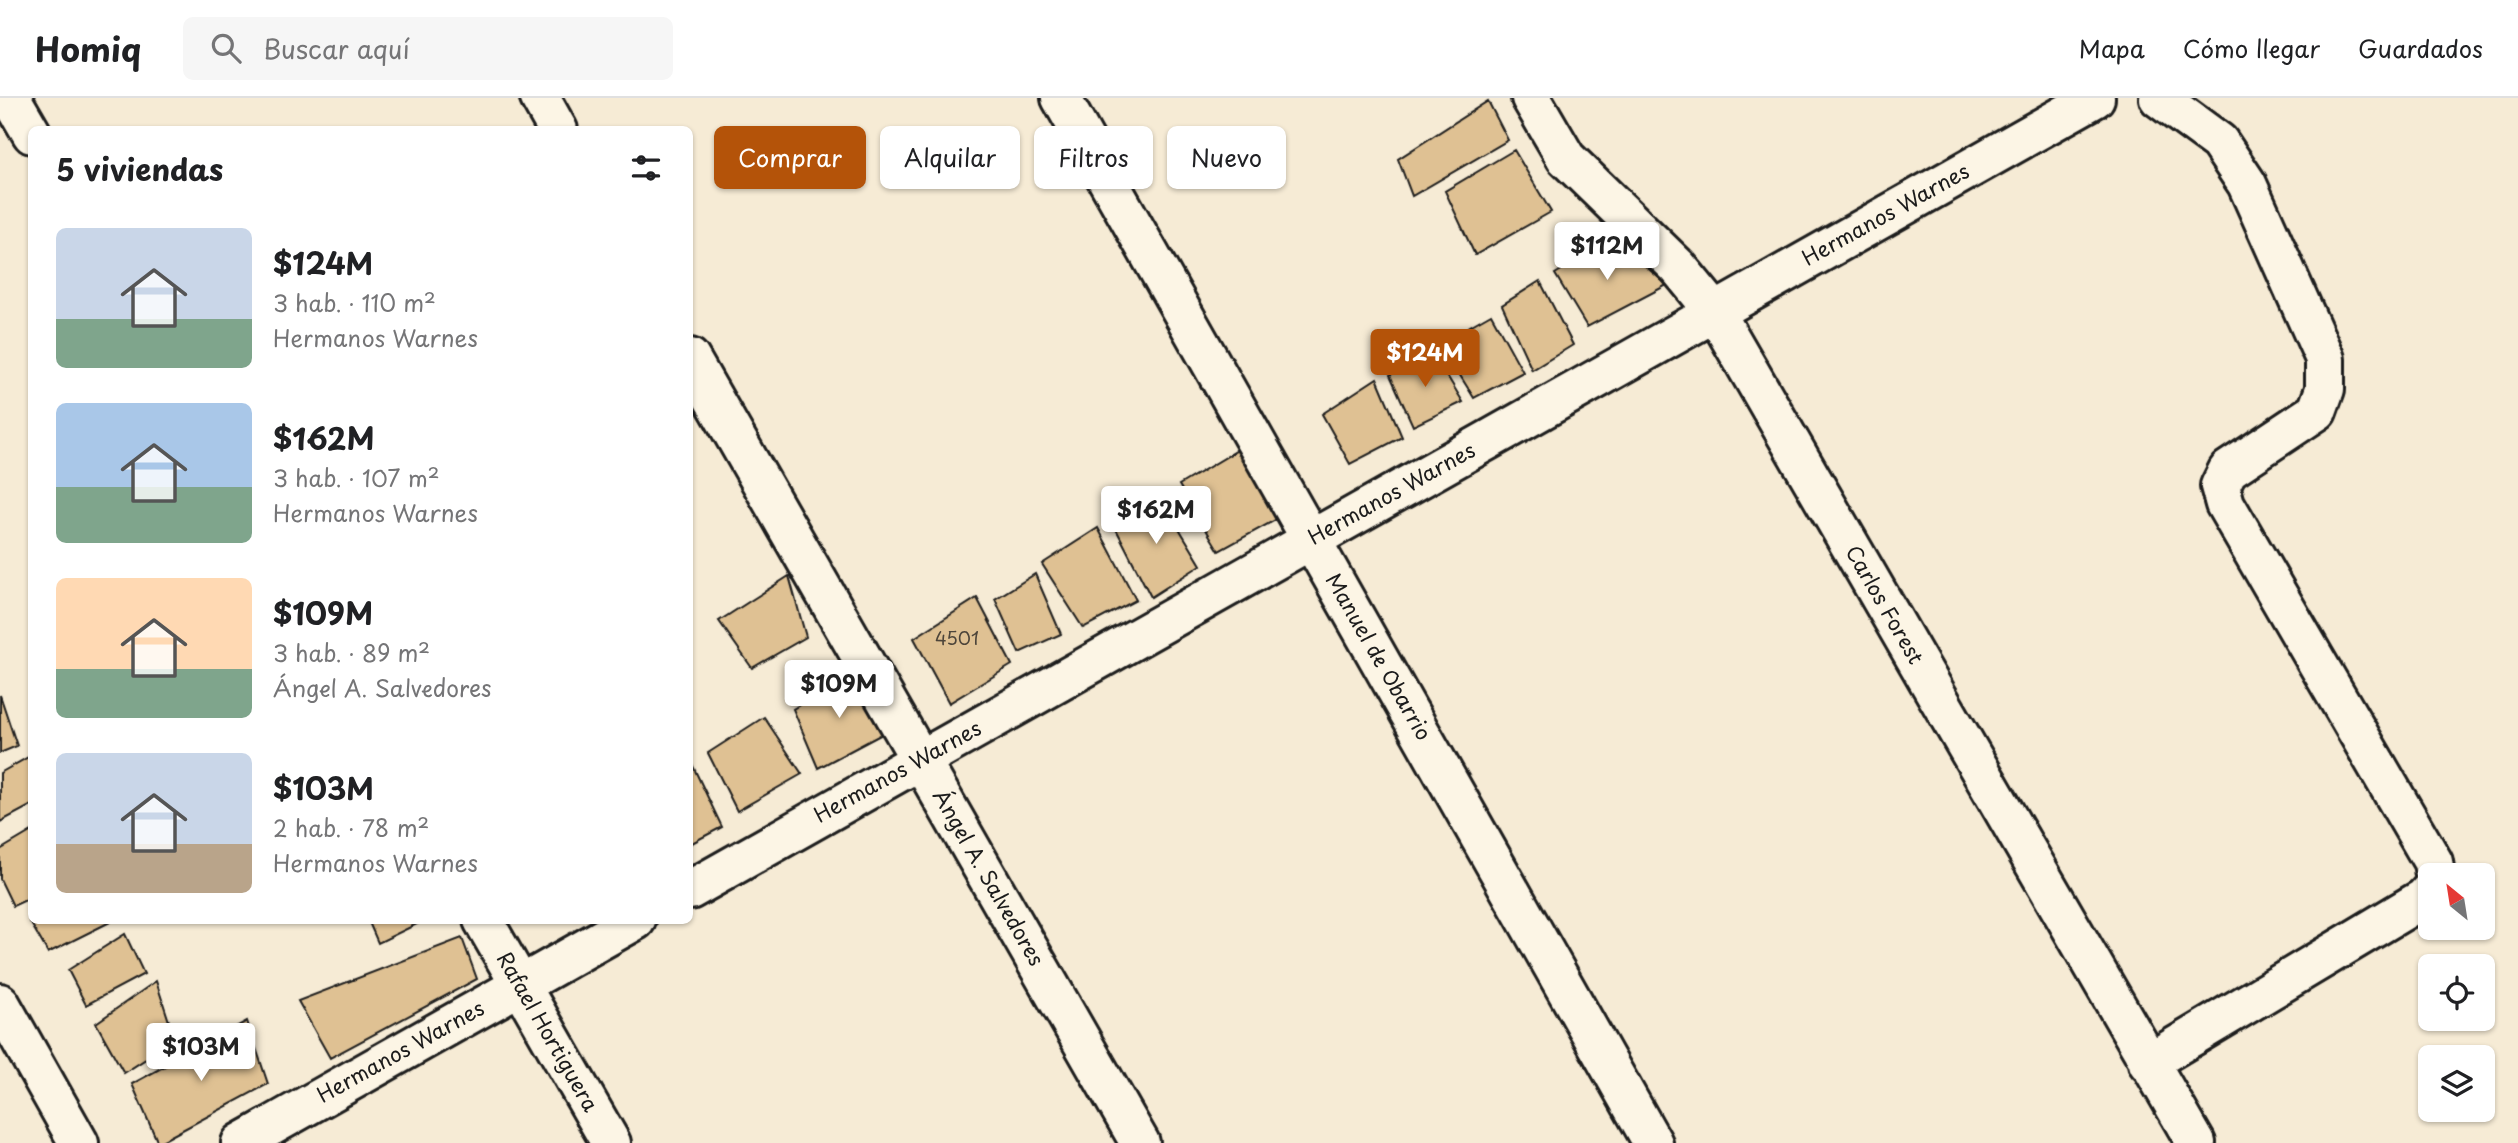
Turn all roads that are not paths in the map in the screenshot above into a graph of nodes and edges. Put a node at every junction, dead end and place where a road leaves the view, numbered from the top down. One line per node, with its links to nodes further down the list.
1 (11, 98): 8 (street)
2 (540, 98): 7 (street)
3 (1061, 98): 11 (street, Manuel de Obarrio)
4 (1531, 98): 9 (street, Carlos Forest)
5 (2095, 98): 9 (street, Hermanos Warnes)
6 (2159, 98): 13 (street)
7 (556, 126)
8 (28, 127)
9 (1715, 312): 11 (street, Hermanos Warnes); 20 (street, Carlos Forest)
10 (693, 363): 12 (street, Ángel A. Salvedores)
11 (1311, 539): 12 (street, Hermanos Warnes); 25 (street, Manuel de Obarrio)
12 (920, 760): 14 (street, Hermanos Warnes); 24 (street, Ángel A. Salvedores)
13 (2433, 863)
14 (693, 888)
15 (2418, 902): 20 (street)
16 (485, 924): 18 (street, Rafael Hortiguera)
17 (629, 924): 18 (street, Hermanos Warnes)
18 (520, 985): 22 (street, Hermanos Warnes); 23 (street, Rafael Hortiguera)
19 (0, 1003): 21 (street)
20 (2148, 1063): 26 (street, Carlos Forest)
21 (79, 1143)
22 (241, 1143)
23 (611, 1143)
24 (1140, 1143)
25 (1653, 1143)
26 (2196, 1143)

